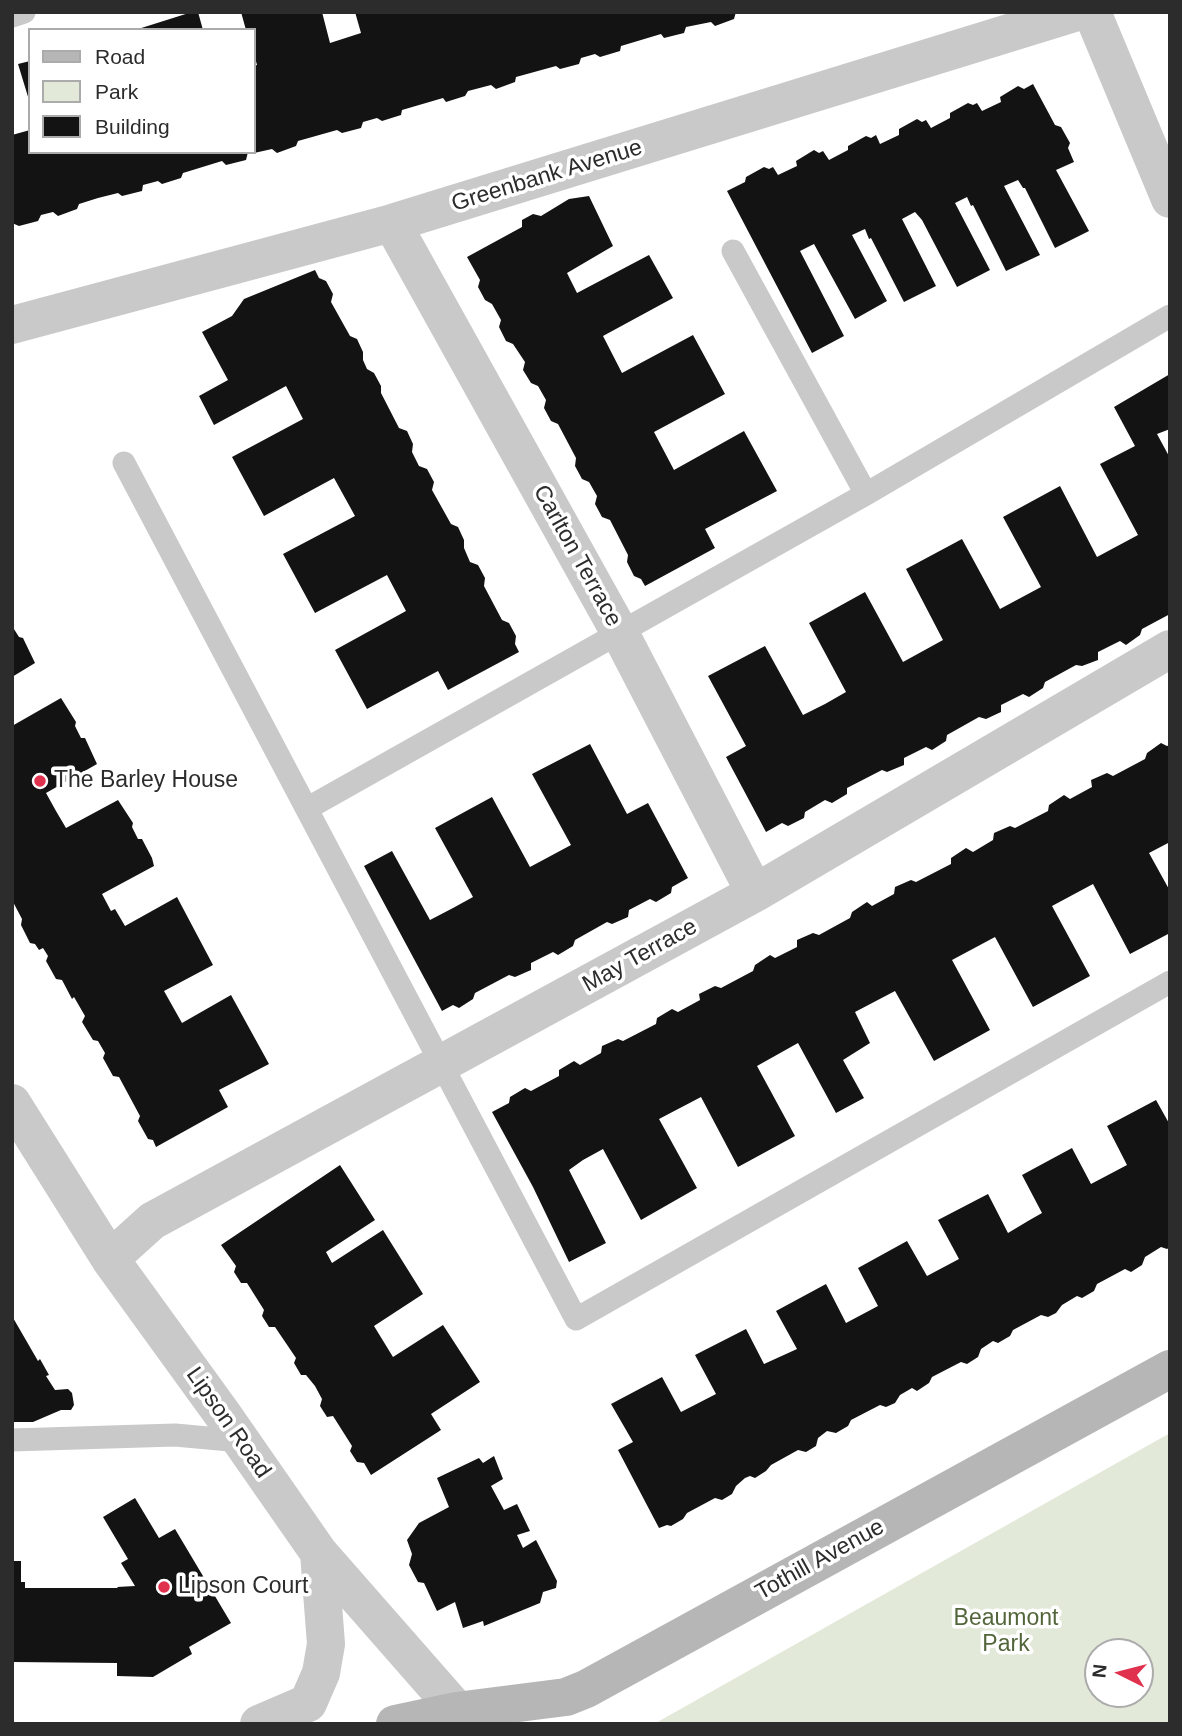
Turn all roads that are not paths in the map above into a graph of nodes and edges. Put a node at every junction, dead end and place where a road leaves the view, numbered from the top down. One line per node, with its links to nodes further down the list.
1 (24, 12): 4 (lane)
2 (1077, 12): 6 (street, Greenbank Avenue)
3 (1092, 12): 5 (street)
4 (12, 16)
5 (1170, 199)
6 (392, 223): 9 (street, Greenbank Avenue); 12 (street, Carlton Terrace)
7 (733, 251): 11 (lane)
8 (1170, 316): 11 (lane)
9 (12, 325)
10 (124, 463): 14 (lane)
11 (866, 494): 12 (lane)
12 (620, 633): 14 (lane); 15 (street, Carlton Terrace)
13 (1170, 649): 15 (street, May Terrace)
14 (308, 808): 17 (lane)
15 (755, 893): 17 (street, May Terrace)
16 (1170, 982): 17 (lane)
17 (442, 1063): 19 (street, May Terrace)
18 (12, 1103): 19 (street, Lipson Road)
19 (110, 1259): 22 (street, Lipson Road)
20 (1170, 1369): 24 (main road, Tothill Avenue)
21 (12, 1440): 22 (lane)
22 (242, 1441): 23 (street, Lipson Road)
23 (318, 1553): 24 (street, Lipson Road); 25 (street)
24 (463, 1718): 26 (main road, Tothill Avenue)
25 (259, 1724)
26 (395, 1724)

